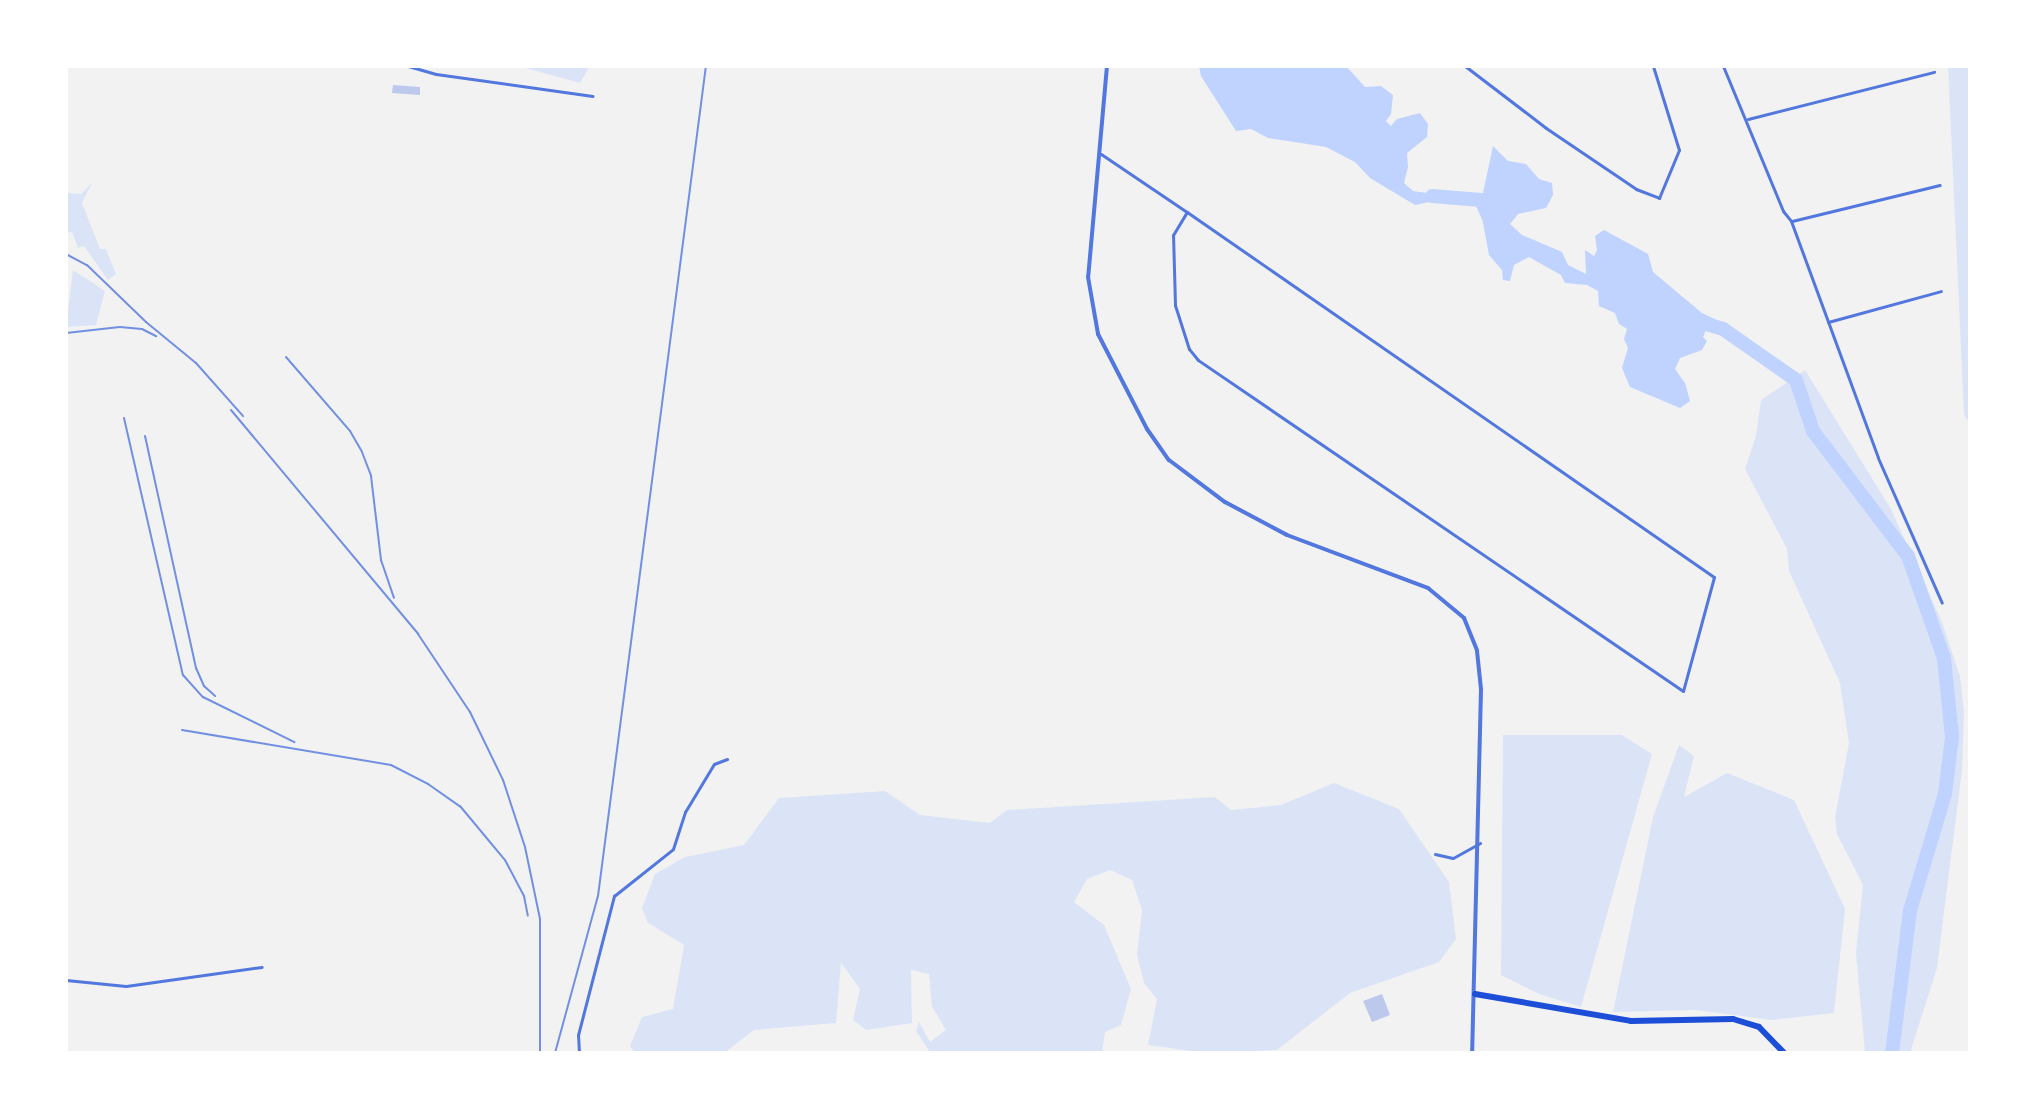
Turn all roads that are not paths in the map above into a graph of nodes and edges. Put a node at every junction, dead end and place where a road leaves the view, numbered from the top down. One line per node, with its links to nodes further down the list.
1 (408, 66): 7 (street)
2 (1107, 66): 9 (street)
3 (1465, 66): 4 (street)
4 (1653, 66)
5 (1723, 66): 8 (street)
6 (1934, 72): 8 (street)
7 (592, 96)
8 (1746, 119): 12 (street)
9 (1098, 152): 11 (street); 17 (street)
10 (1940, 185): 12 (street)
11 (1187, 212): 11 (street)
12 (1791, 221): 14 (street)
13 (1941, 291): 14 (street)
14 (1828, 322): 15 (street)
15 (1942, 603)
16 (727, 759): 22 (street)
17 (1480, 843): 18 (street); 21 (street)
18 (1435, 854)
19 (262, 967): 20 (street)
20 (66, 980)
21 (1475, 994): 23 (street); 24 (highway)
22 (579, 1053)
23 (1472, 1053)
24 (1784, 1053)

